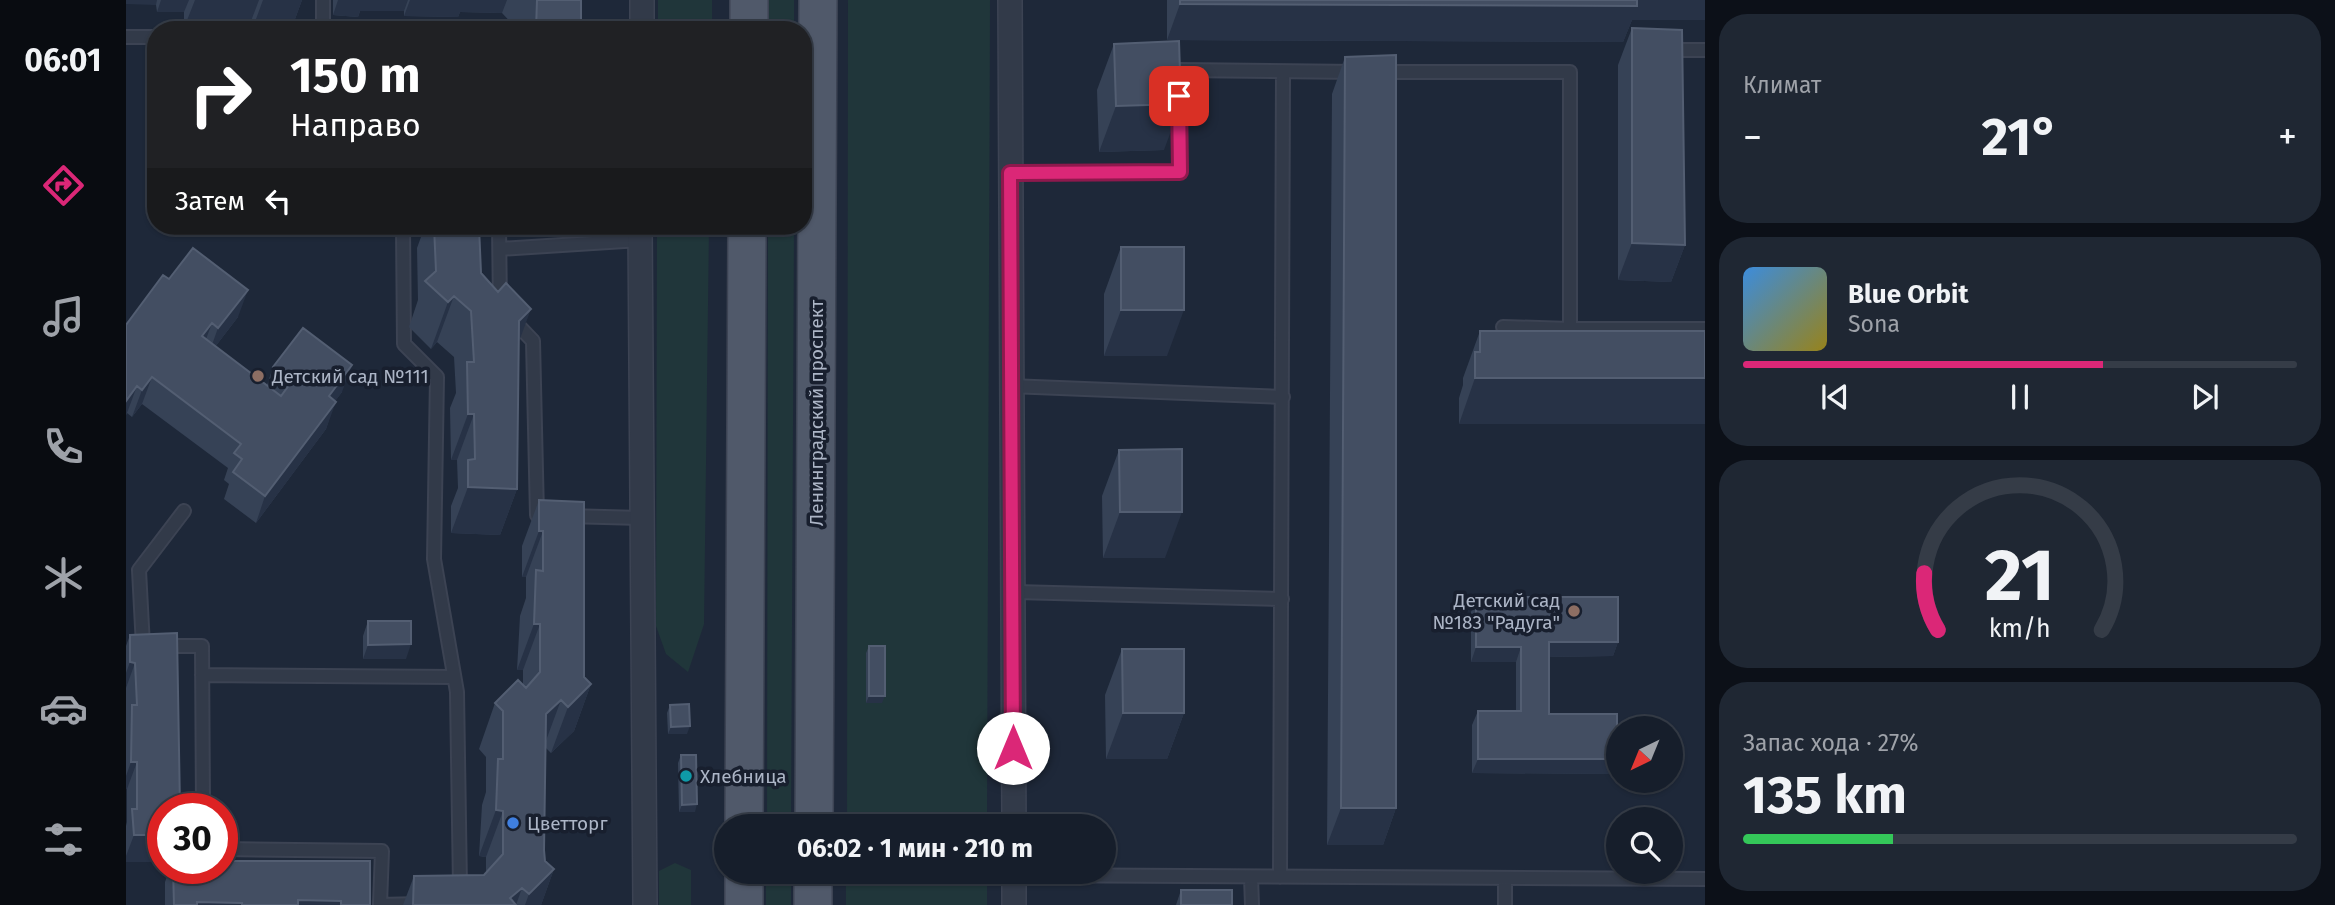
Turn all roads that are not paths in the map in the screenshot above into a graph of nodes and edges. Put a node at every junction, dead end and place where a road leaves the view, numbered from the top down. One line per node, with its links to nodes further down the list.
1 (323, 0): 6 (lane)
2 (642, 0): 7 (street)
3 (749, 0): 8 (main road)
4 (818, 0): 36 (main road, Ленинградский проспект)
5 (1010, 0): 14 (street)
6 (323, 21)
7 (642, 21)
8 (749, 21)
9 (126, 37): 10 (lane)
10 (147, 37)
11 (1705, 50): 12 (lane)
12 (1653, 51)
13 (1283, 72): 14 (lane); 22 (lane); 25 (lane)
14 (1010, 173): 24 (street)
15 (403, 235): 33 (lane)
16 (499, 235): 20 (lane)
17 (622, 235): 20 (lane)
18 (640, 235): 27 (street)
19 (747, 235): 35 (main road)
20 (500, 249): 27 (lane)
21 (1503, 327): 22 (lane)
22 (1570, 329): 23 (lane)
23 (1705, 329)
24 (1012, 386): 25 (lane); 28 (street)
25 (1283, 397): 29 (lane)
26 (184, 511): 31 (lane)
27 (641, 517): 49 (street)
28 (1012, 592): 29 (lane); 37 (street)
29 (1282, 599): 41 (lane)
30 (126, 646): 31 (lane)
31 (144, 646): 32 (lane)
32 (202, 675): 33 (lane); 34 (lane)
33 (454, 677): 46 (lane)
34 (203, 793)
35 (744, 814)
36 (814, 814)
37 (1014, 814)
38 (238, 849): 47 (lane)
39 (1116, 875): 40 (lane)
40 (1251, 877): 41 (lane); 52 (lane)
41 (1280, 877): 42 (lane)
42 (1505, 878): 43 (lane); 53 (lane)
43 (1705, 879)
44 (744, 884): 50 (main road)
45 (1014, 884): 51 (street)
46 (451, 895)
47 (380, 904): 48 (lane)
48 (430, 904)
49 (645, 905)
50 (744, 905)
51 (1014, 905)
52 (1252, 905)
53 (1505, 905)

